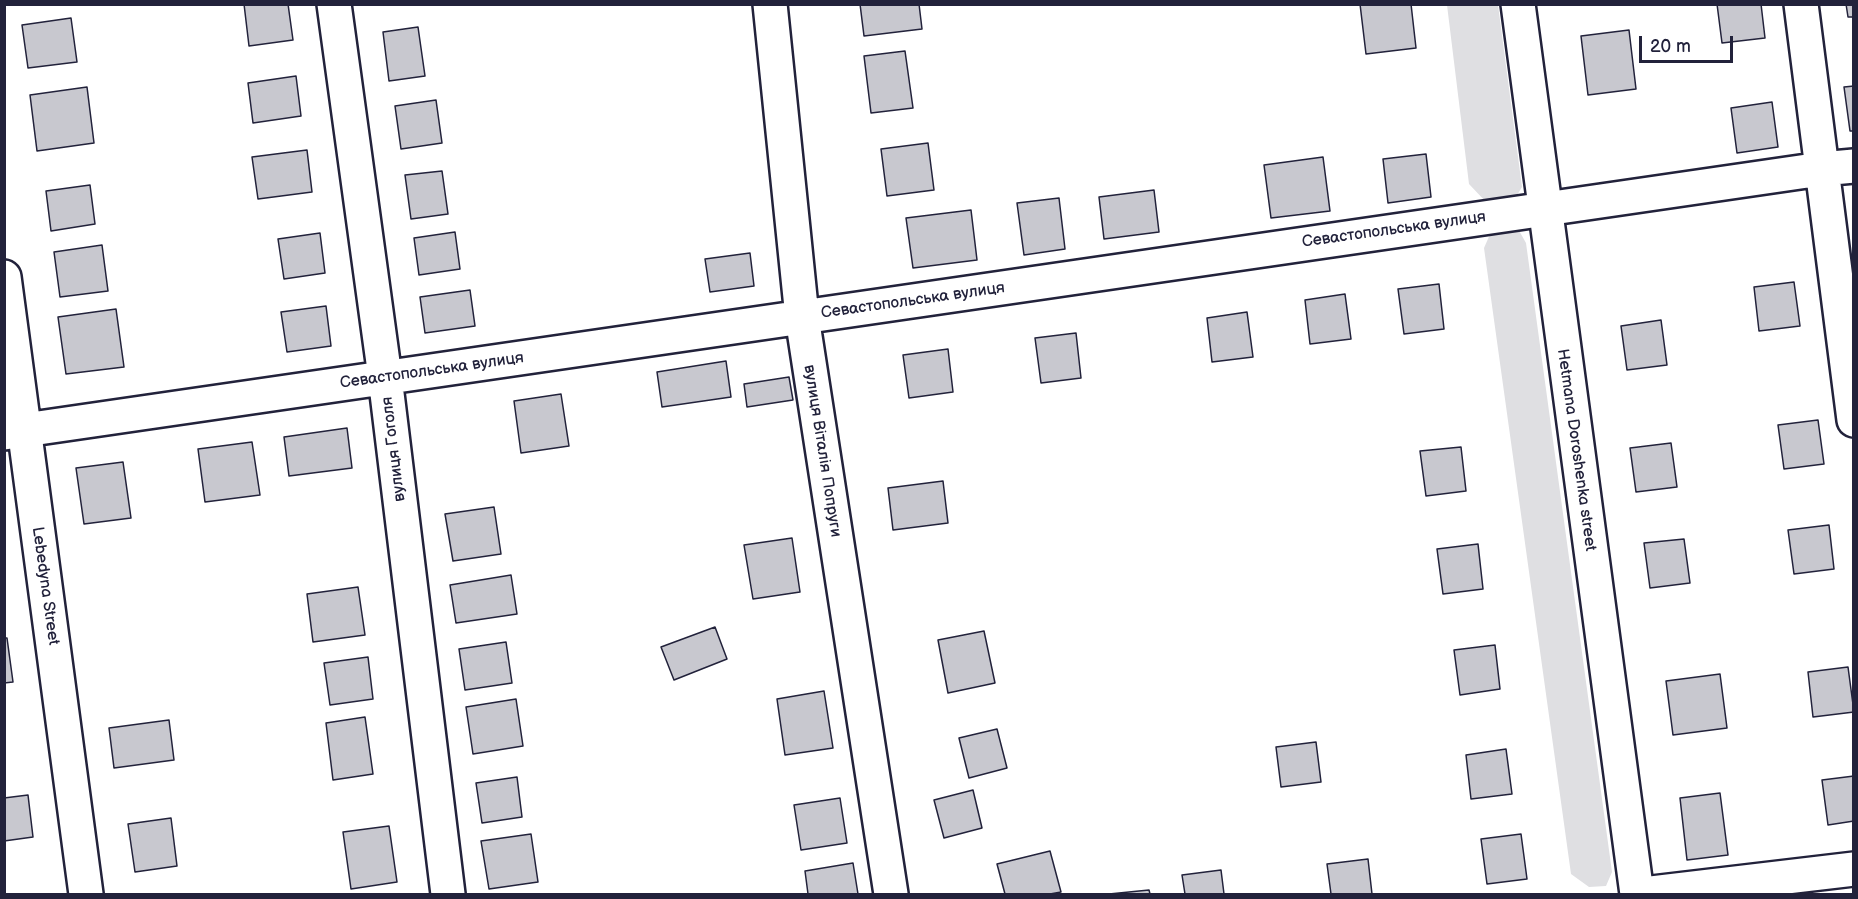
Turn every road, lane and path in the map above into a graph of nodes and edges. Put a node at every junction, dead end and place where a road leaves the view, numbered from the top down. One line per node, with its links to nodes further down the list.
1 (334, 4): 10 (street, вулиця Гоголя)
2 (770, 4): 9 (street, вулиця Віталія Попруги)
3 (1518, 4): 7 (street, Hetmana Doroshenka street)
4 (1802, 4): 6 (street)
5 (1854, 166): 6 (street, Севастопольська вулиця)
6 (1821, 169): 7 (street, Севастопольська вулиця); 11 (street)
7 (1543, 208): 9 (street, Севастопольська вулиця); 17 (street, Hetmana Doroshenka street)
8 (4, 277): 12 (street, Lebedyna Street)
9 (802, 317): 10 (street, Севастопольська вулиця); 16 (street, вулиця Віталія Попруги)
10 (385, 377): 12 (street, Севастопольська вулиця); 15 (street, вулиця Гоголя)
11 (1854, 420)
12 (14, 432): 14 (street, Lebedyna Street)
13 (1854, 869): 18 (street)
14 (86, 894)
15 (448, 894)
16 (891, 894)
17 (1637, 894)
18 (1643, 894)

